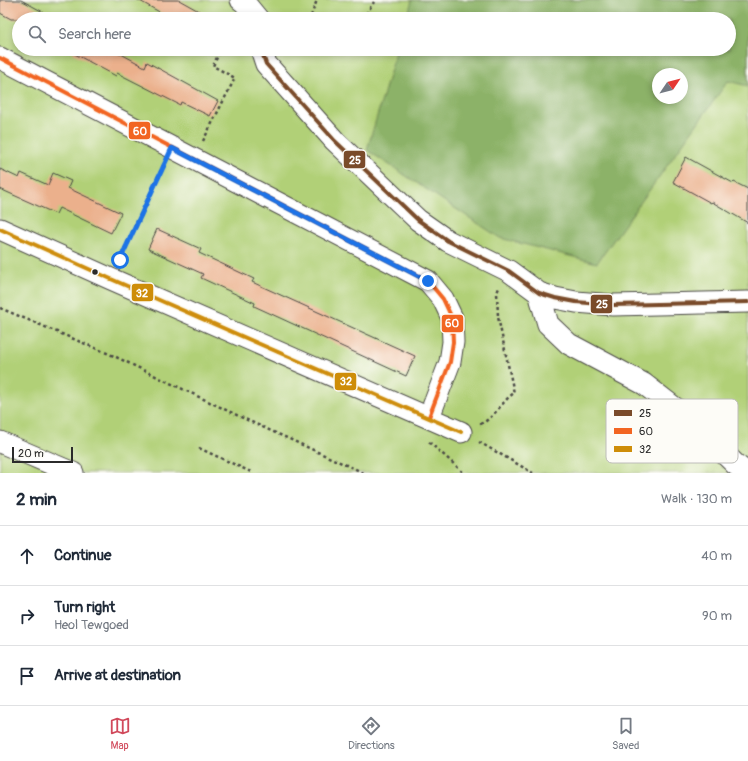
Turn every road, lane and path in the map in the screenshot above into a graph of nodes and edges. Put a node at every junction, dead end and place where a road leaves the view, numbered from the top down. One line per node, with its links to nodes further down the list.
1 (241, 0): 4 (street)
2 (317, 0): 5 (path)
3 (374, 2): 6 (path)
4 (252, 12)
5 (312, 12)
6 (367, 12)
7 (218, 56): 11 (path)
8 (263, 56): 13 (street)
9 (0, 58): 10 (street)
10 (172, 148): 11 (street); 14 (path)
11 (194, 159): 19 (street)
12 (0, 229): 14 (street)
13 (509, 271): 15 (street); 20 (path)
14 (111, 279): 19 (street)
15 (539, 293): 16 (street); 18 (street)
16 (748, 302)
17 (0, 308): 26 (path)
18 (663, 399)
19 (429, 417): 20 (street)
20 (461, 432): 27 (path)
21 (0, 442): 24 (street)
22 (199, 448): 25 (path)
23 (733, 463): 28 (street)
24 (73, 473)
25 (253, 473)
26 (364, 473)
27 (533, 473)
28 (747, 473)

